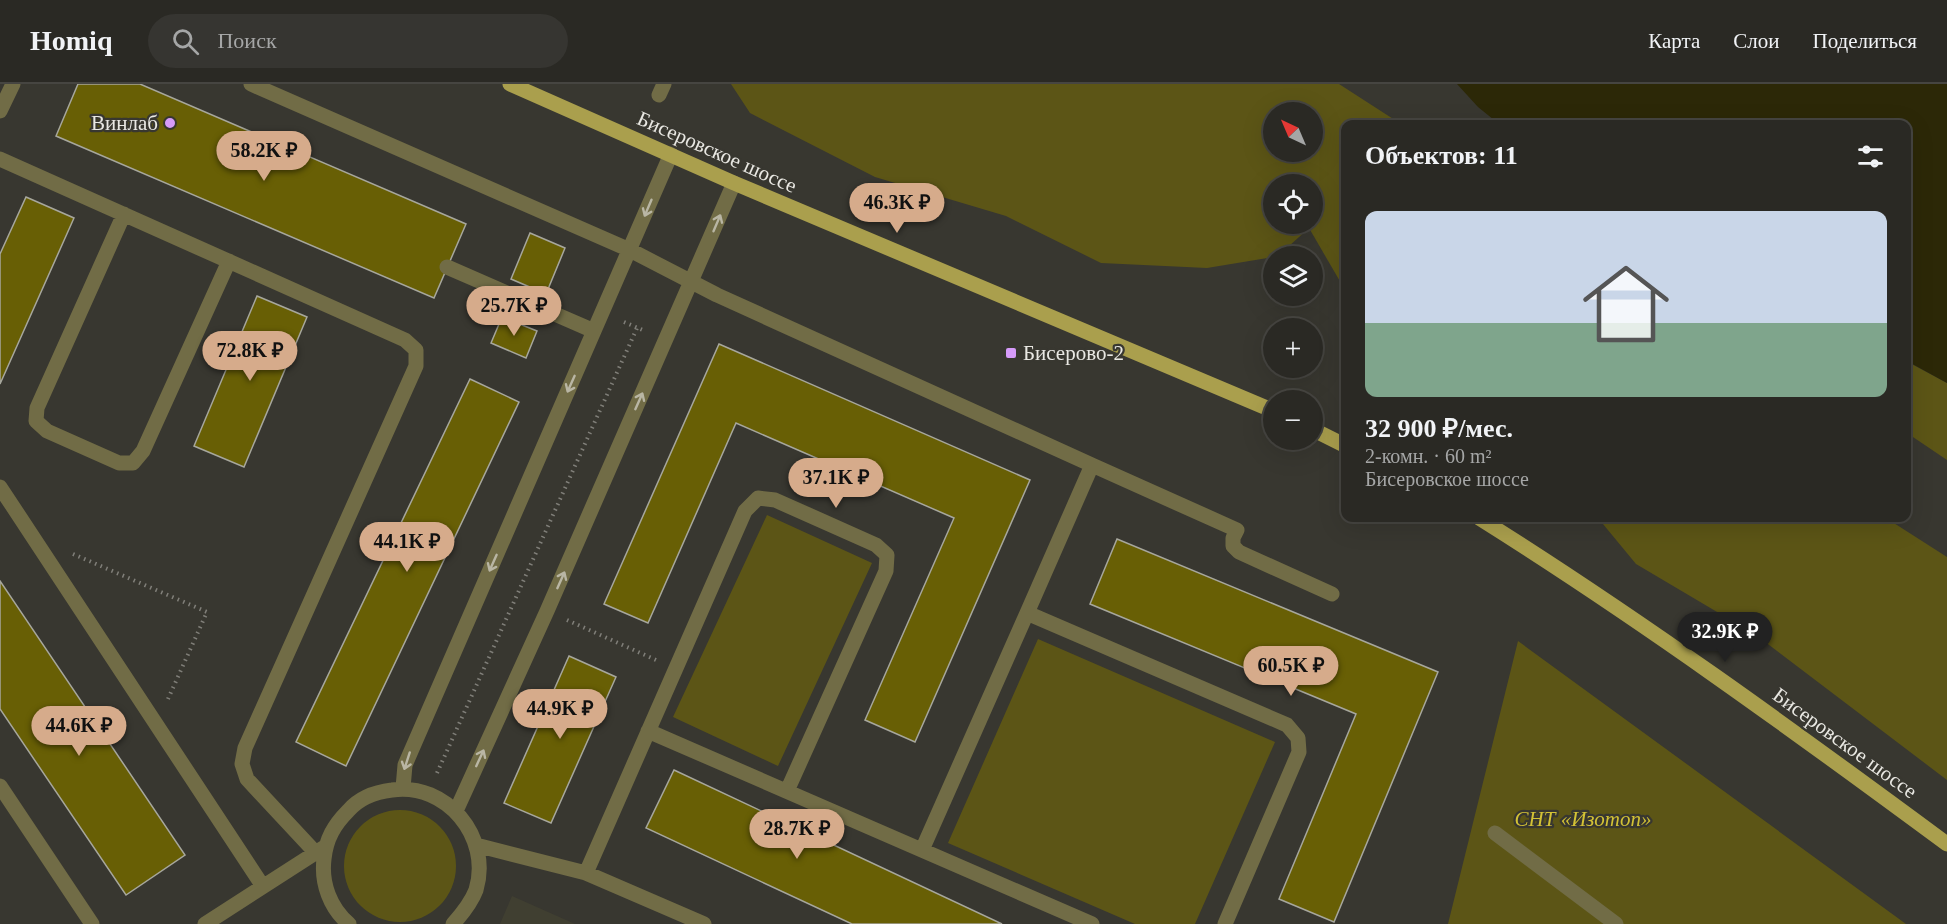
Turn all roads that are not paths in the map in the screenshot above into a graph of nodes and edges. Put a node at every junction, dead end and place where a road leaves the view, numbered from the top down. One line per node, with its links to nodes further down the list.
1 (13, 84): 4 (lane)
2 (251, 84): 9 (lane)
3 (510, 84): 5 (main road, Бисеровское шоссе)
4 (0, 111)
5 (671, 154): 7 (main road, Бисеровское шоссе); 9 (lane, one-way to 9)
6 (0, 159): 8 (lane)
7 (734, 183): 12 (lane, one-way to 7); 14 (main road, Бисеровское шоссе)
8 (124, 214): 10 (lane); 10 (lane)
9 (630, 250): 12 (lane); 13 (lane)
10 (229, 261): 30 (lane)
11 (447, 267): 13 (lane)
12 (690, 283): 17 (lane); 26 (lane, one-way to 12)
13 (594, 331): 24 (lane, one-way to 24)
14 (1263, 406)
15 (1323, 434): 16 (main road)
16 (1341, 444)
17 (1092, 465): 20 (lane); 21 (lane)
18 (0, 487): 33 (lane)
19 (1485, 522): 28 (main road, Бисеровское шоссе)
20 (1332, 594)
21 (1027, 612): 31 (lane); 40 (lane)
22 (648, 731): 25 (lane); 25 (lane); 32 (lane)
23 (0, 786): 34 (lane)
24 (403, 788): 26 (lane); 30 (lane)
25 (787, 791): 31 (lane)
26 (456, 811): 29 (lane)
27 (1495, 833): 41 (lane)
28 (1947, 844)
29 (476, 845): 32 (lane); 37 (lane)
30 (320, 849): 33 (lane); 36 (lane)
31 (922, 850): 39 (lane)
32 (586, 873): 38 (lane)
33 (262, 885): 35 (lane)
34 (92, 924)
35 (205, 924)
36 (349, 924)
37 (453, 924)
38 (704, 924)
39 (1092, 924)
40 (1225, 924)
41 (1616, 924)

